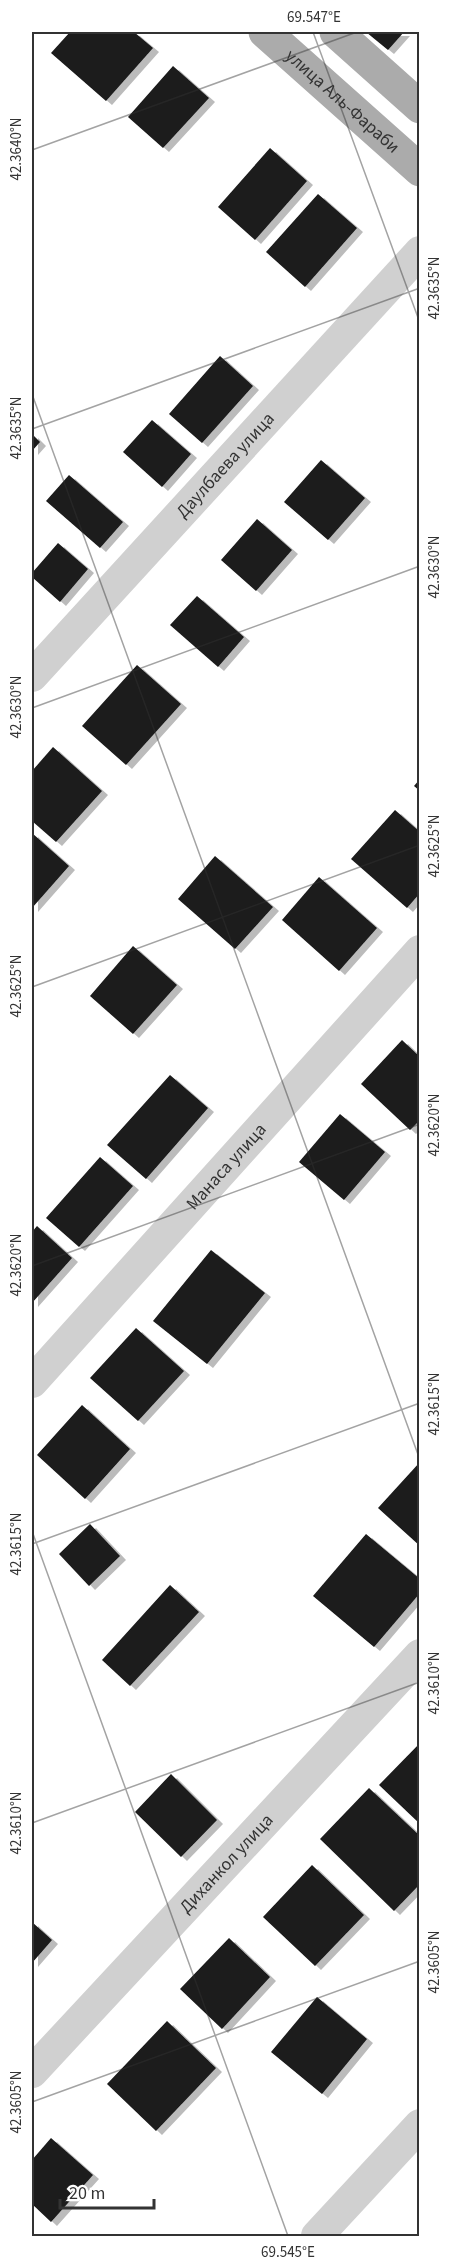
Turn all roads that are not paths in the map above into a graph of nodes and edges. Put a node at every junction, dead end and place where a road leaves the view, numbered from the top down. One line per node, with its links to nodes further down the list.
1 (265, 32): 4 (main road, улица Аль-Фараби)
2 (336, 32): 3 (main road)
3 (420, 107)
4 (420, 170)
5 (420, 252): 6 (street, Даулбаева улица)
6 (32, 676)
7 (420, 951): 8 (street, Манаса улица)
8 (32, 1382)
9 (420, 1655): 10 (street, Диханкол улица)
10 (38, 2051)
11 (420, 2125): 12 (street)
12 (316, 2236)

